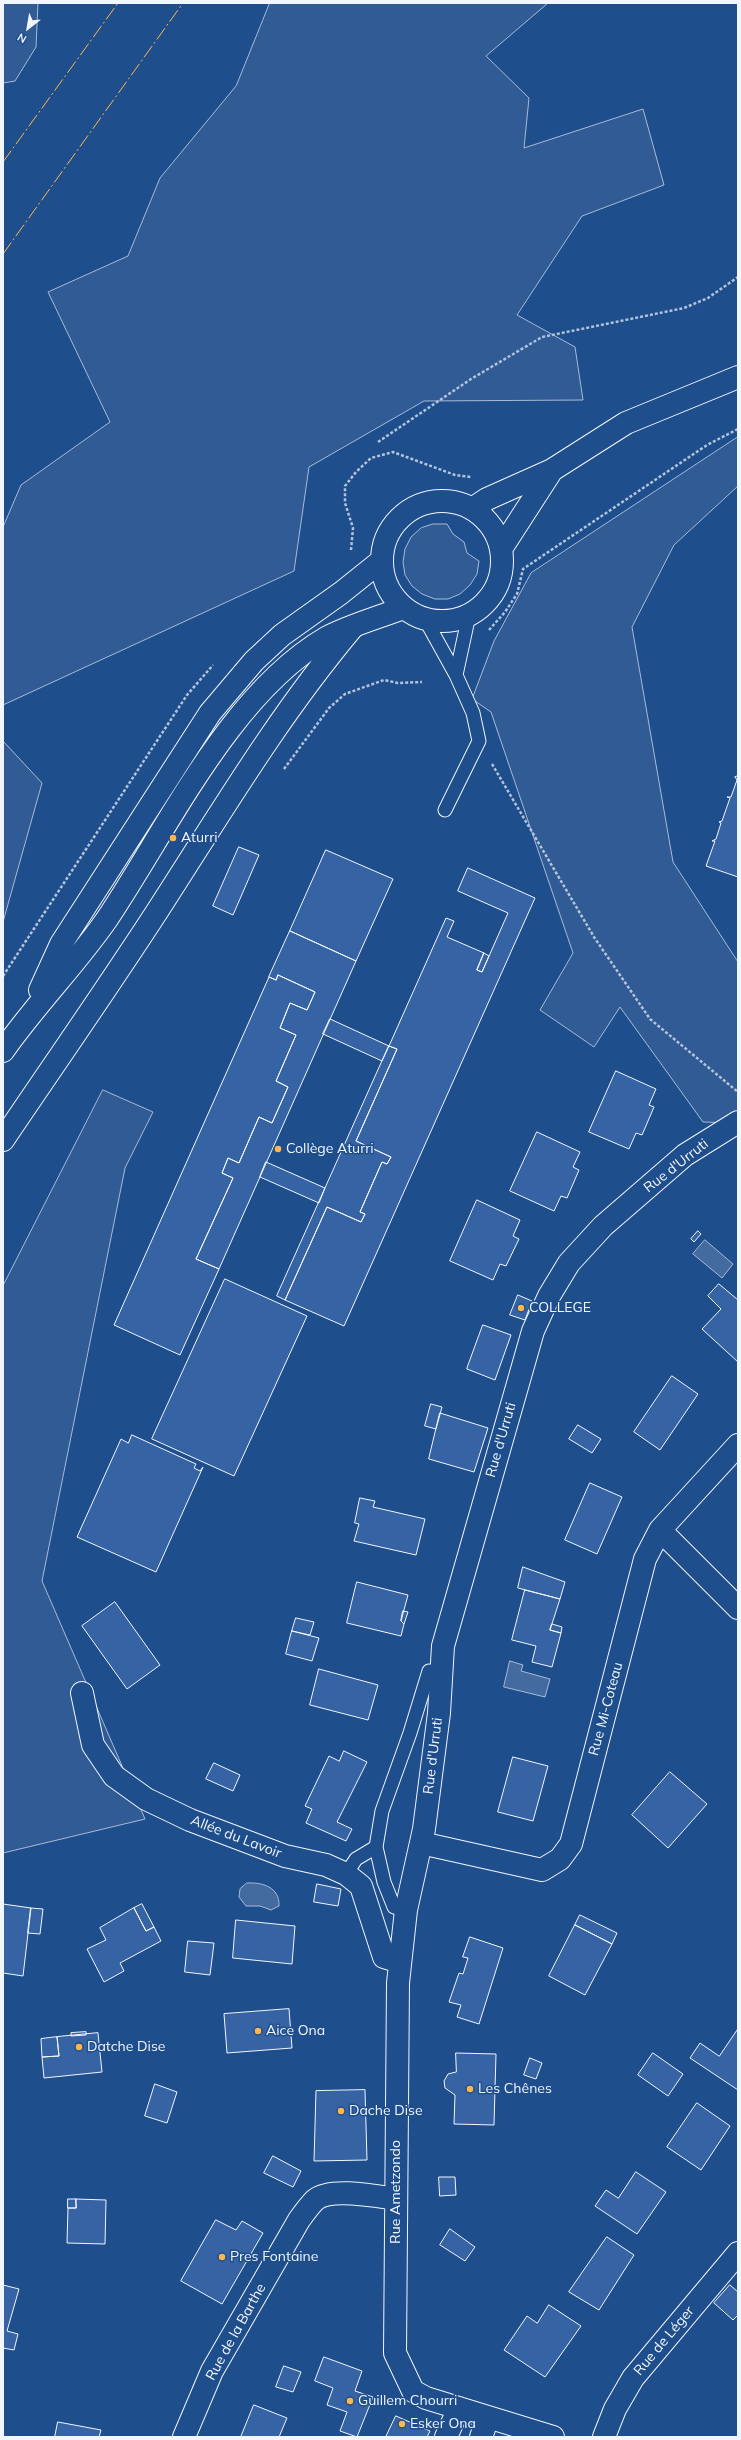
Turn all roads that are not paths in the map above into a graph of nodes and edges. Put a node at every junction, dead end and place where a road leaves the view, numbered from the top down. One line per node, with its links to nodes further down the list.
1 (738, 377): 2 (street)
2 (552, 470): 3 (street); 4 (street)
3 (472, 509): 4 (street); 5 (street)
4 (501, 550): 7 (street)
5 (381, 561): 6 (street); 12 (street)
6 (403, 608): 8 (street); 9 (street)
7 (469, 615): 8 (street); 10 (lane)
8 (425, 619): 10 (lane)
9 (352, 628): 12 (street); 15 (street)
10 (456, 675): 11 (lane)
11 (445, 810)
12 (30, 1013): 13 (street)
13 (3, 1051)
14 (738, 1122): 19 (street, Rue d'Urruti)
15 (3, 1140)
16 (738, 1445): 17 (street, Rue Mi-Coteau)
17 (660, 1530): 18 (street); 21 (street, Rue Mi-Coteau)
18 (738, 1608)
19 (440, 1673): 21 (street, Rue d'Urruti); 22 (lane)
20 (82, 1693): 23 (street, Allée du Lavoir)
21 (421, 1843): 24 (street, Rue Ametzondo)
22 (376, 1848): 23 (lane); 24 (lane)
23 (346, 1874): 25 (street, Allée du Lavoir)
24 (406, 1910): 25 (street, Rue Ametzondo)
25 (400, 1962): 26 (street, Rue Ametzondo)
26 (396, 2199): 28 (street, Rue Ametzondo); 30 (street, Rue de la Barthe)
27 (738, 2253): 33 (street, Rue de Léger)
28 (459, 2408): 29 (street, Rue Ametzondo); 31 (street)
29 (484, 2427): 32 (street, Rue Ametzondo)
30 (184, 2437)
31 (446, 2437)
32 (553, 2437)
33 (604, 2437)

